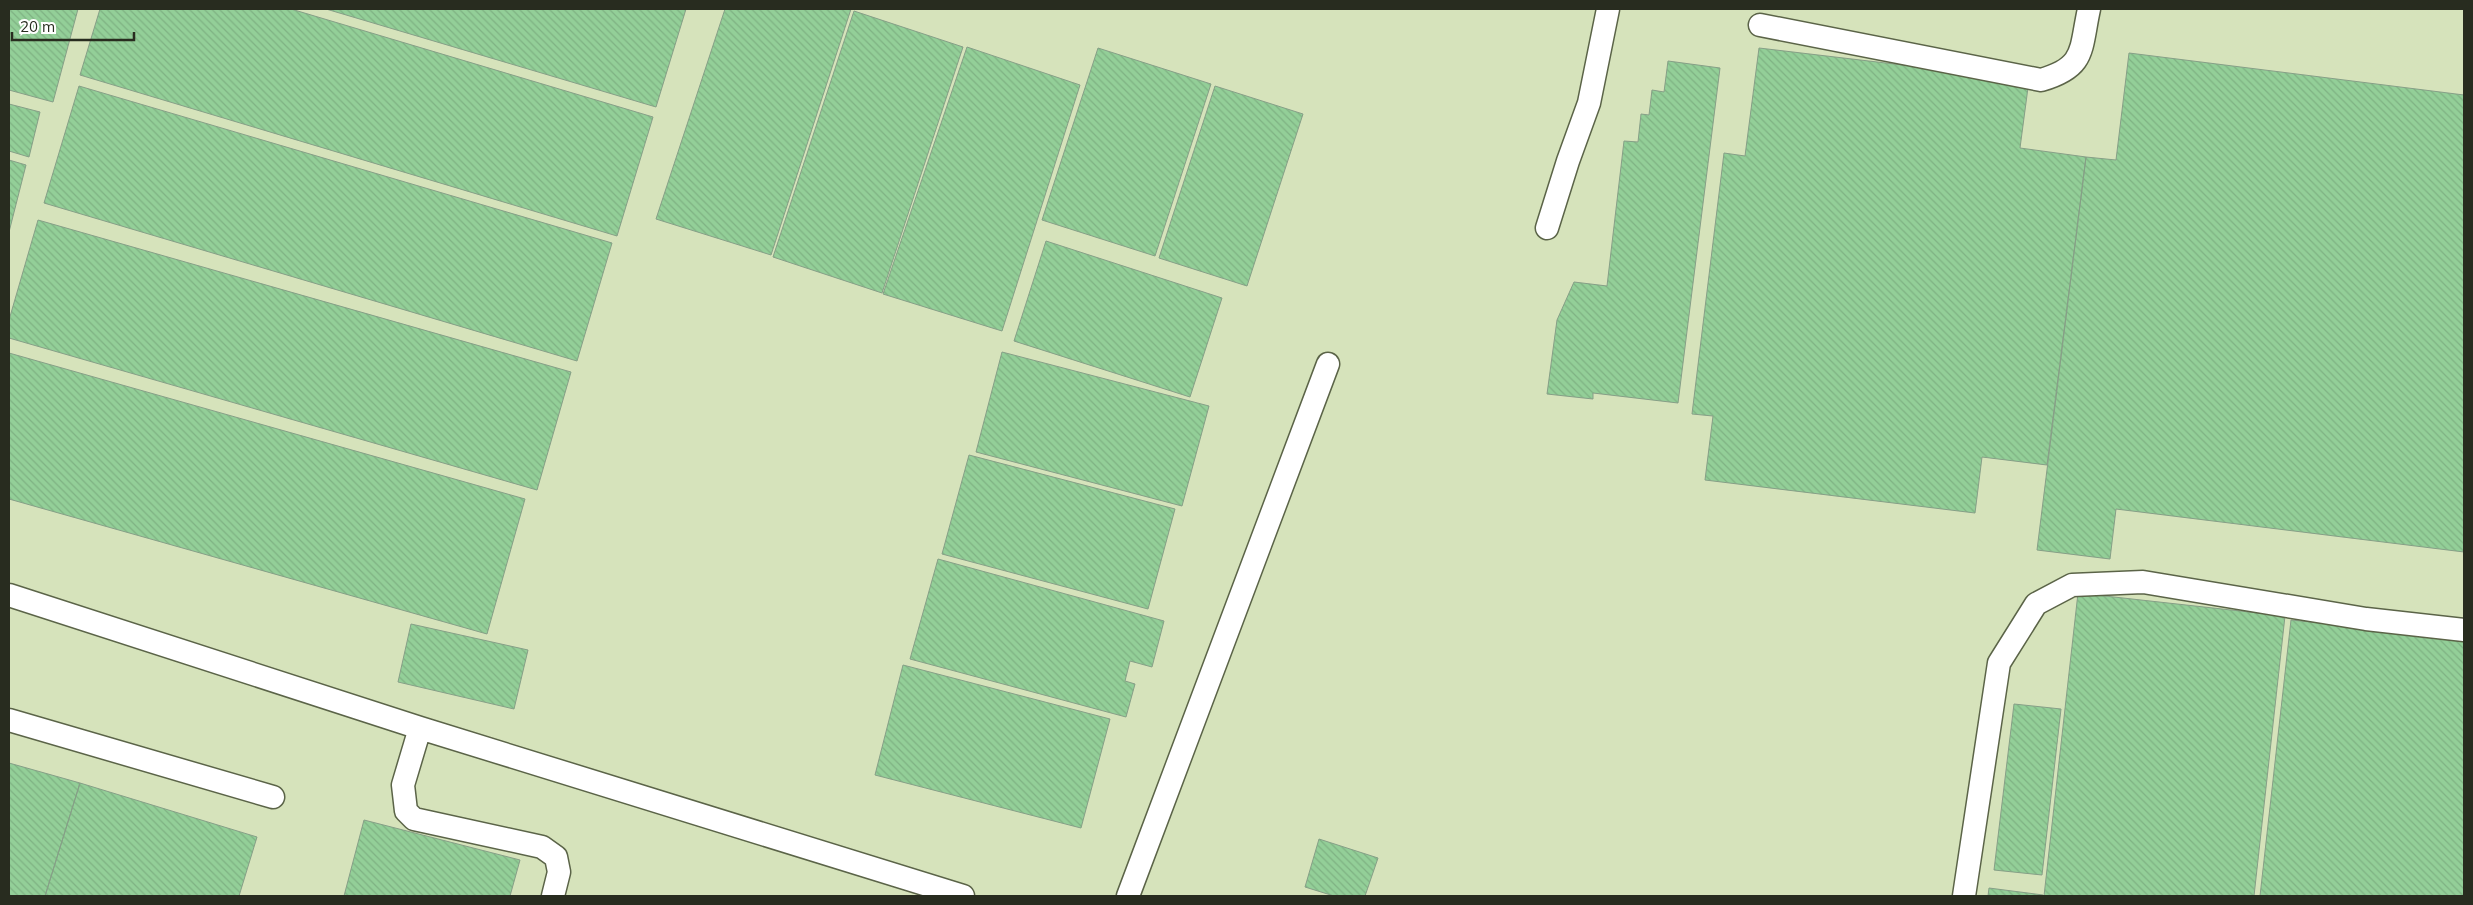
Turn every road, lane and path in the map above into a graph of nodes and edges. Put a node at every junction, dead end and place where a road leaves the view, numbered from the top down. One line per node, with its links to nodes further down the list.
1 (1608, 9): 4 (lane)
2 (2088, 9): 3 (lane)
3 (1760, 25)
4 (1547, 228)
5 (1328, 364): 13 (lane)
6 (9, 596): 9 (lane)
7 (2464, 630): 14 (lane)
8 (9, 720): 10 (lane)
9 (420, 728): 11 (lane); 12 (lane)
10 (273, 797)
11 (553, 896)
12 (963, 896)
13 (1128, 896)
14 (1964, 896)

